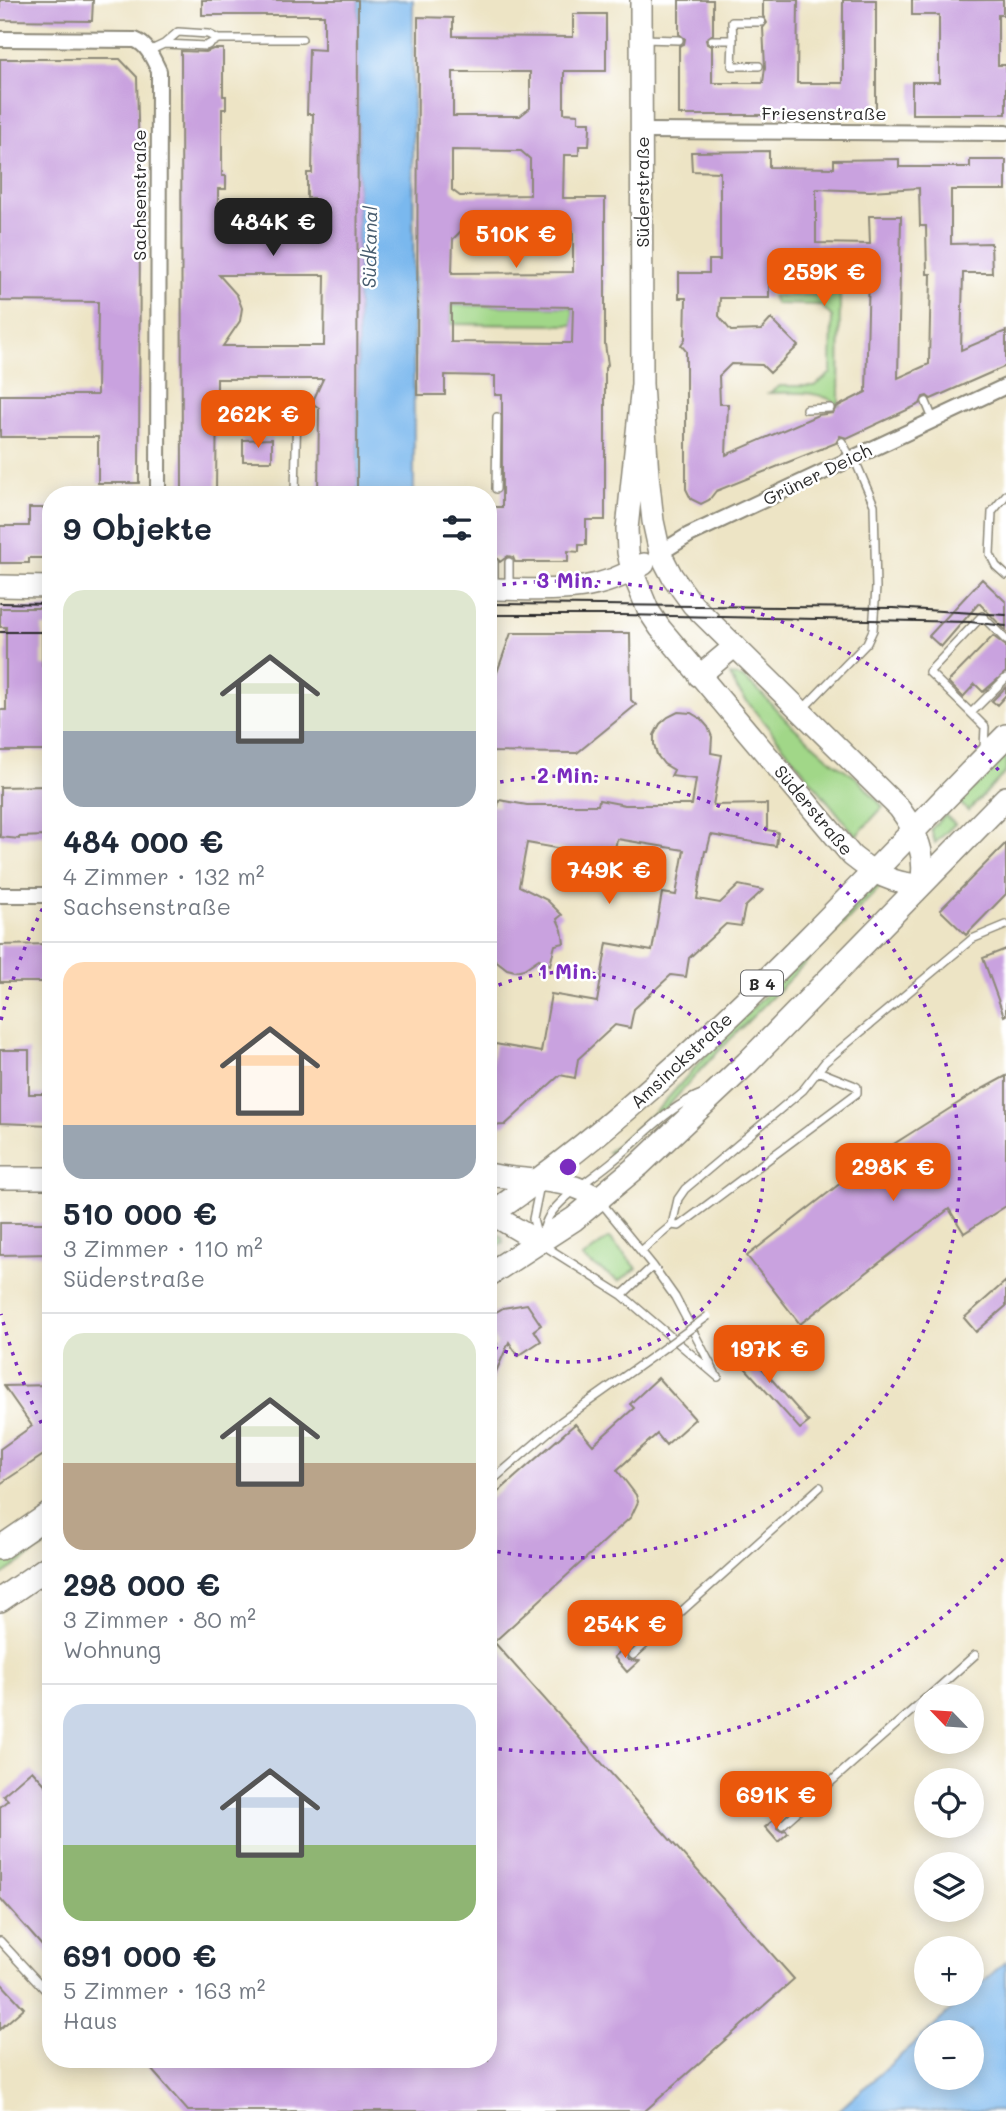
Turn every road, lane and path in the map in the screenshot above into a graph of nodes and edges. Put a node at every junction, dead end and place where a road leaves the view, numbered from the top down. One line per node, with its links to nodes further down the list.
1 (641, 0): 6 (main road, Süderstraße)
2 (761, 22): 9 (lane)
3 (218, 38): 5 (lane); 10 (lane); 10 (lane)
4 (0, 39): 11 (street)
5 (302, 39)
6 (641, 40): 7 (lane); 13 (main road, Süderstraße)
7 (679, 40)
8 (712, 40): 9 (lane)
9 (733, 40): 12 (lane)
10 (164, 44): 11 (lane)
11 (149, 51): 25 (street, Sachsenstraße)
12 (759, 66)
13 (642, 131): 14 (street, Friesenstraße); 15 (main road, Süderstraße)
14 (1006, 133)
15 (642, 384): 29 (main road, Süderstraße); 31 (main road, Süderstraße)
16 (1006, 386): 22 (street, Grüner Deich)
17 (297, 402): 26 (lane)
18 (926, 402): 22 (lane)
19 (830, 408): 20 (lane)
20 (806, 409)
21 (497, 417): 27 (lane)
22 (933, 419): 24 (street, Grüner Deich)
23 (842, 442): 24 (lane)
24 (853, 457): 29 (street, Grüner Deich); 40 (lane)
25 (158, 486)
26 (295, 486)
27 (496, 486)
28 (1006, 495): 32 (lane)
29 (660, 553): 31 (main road, Grüner Deich); 37 (main road, Süderstraße)
30 (509, 562): 35 (lane)
31 (632, 571): 35 (main road, Grüner Deich); 38 (main road, Süderstraße)
32 (1006, 575)
33 (0, 586): 34 (main road)
34 (42, 587)
35 (497, 589)
36 (1006, 640): 41 (lane)
37 (734, 646): 38 (main road); 40 (main road, Süderstraße)
38 (699, 676): 46 (main road, Süderstraße)
39 (1006, 678): 41 (lane)
40 (801, 711): 45 (main road, Süderstraße)
41 (971, 713): 43 (lane)
42 (1006, 736): 43 (main road, Amsinckstraße / B 4)
43 (984, 758): 45 (main road, Amsinckstraße / B 4)
44 (1003, 808): 47 (main road, B 4)
45 (915, 829): 46 (main road, Amsinckstraße / B 4); 47 (main road, Süderstraße)
46 (872, 872): 47 (main road, Süderstraße); 56 (main road, Amsinckstraße / B 4)
47 (920, 885): 52 (main road, B 4)
48 (0, 895): 49 (street)
49 (42, 895)
50 (1006, 925): 51 (lane)
51 (818, 1072): 61 (lane); 61 (lane)
52 (723, 1087): 57 (lane); 58 (main road, B 4)
53 (497, 1176): 56 (main road)
54 (0, 1178): 55 (main road)
55 (42, 1178)
56 (541, 1180): 57 (main road); 59 (main road, Amsinckstraße / B 4); 62 (lane)
57 (580, 1188): 58 (main road); 62 (lane)
58 (600, 1200): 62 (main road, B 4); 63 (lane)
59 (497, 1209)
60 (497, 1218): 62 (main road)
61 (669, 1229): 63 (lane)
62 (539, 1242): 65 (main road, B 4); 66 (lane)
63 (641, 1251): 64 (lane)
64 (653, 1266): 66 (lane); 66 (lane)
65 (497, 1269)
66 (622, 1295)
67 (708, 1316): 68 (lane, bridge)
68 (497, 1476)
69 (820, 1487): 74 (lane)
70 (42, 1519): 71 (main road)
71 (0, 1548)
72 (42, 1570): 73 (main road)
73 (0, 1600)
74 (633, 1655)
75 (975, 1655): 76 (lane)
76 (942, 1684)
77 (914, 1708): 78 (lane)
78 (782, 1825)
79 (0, 1941): 80 (lane)
80 (42, 1986)

